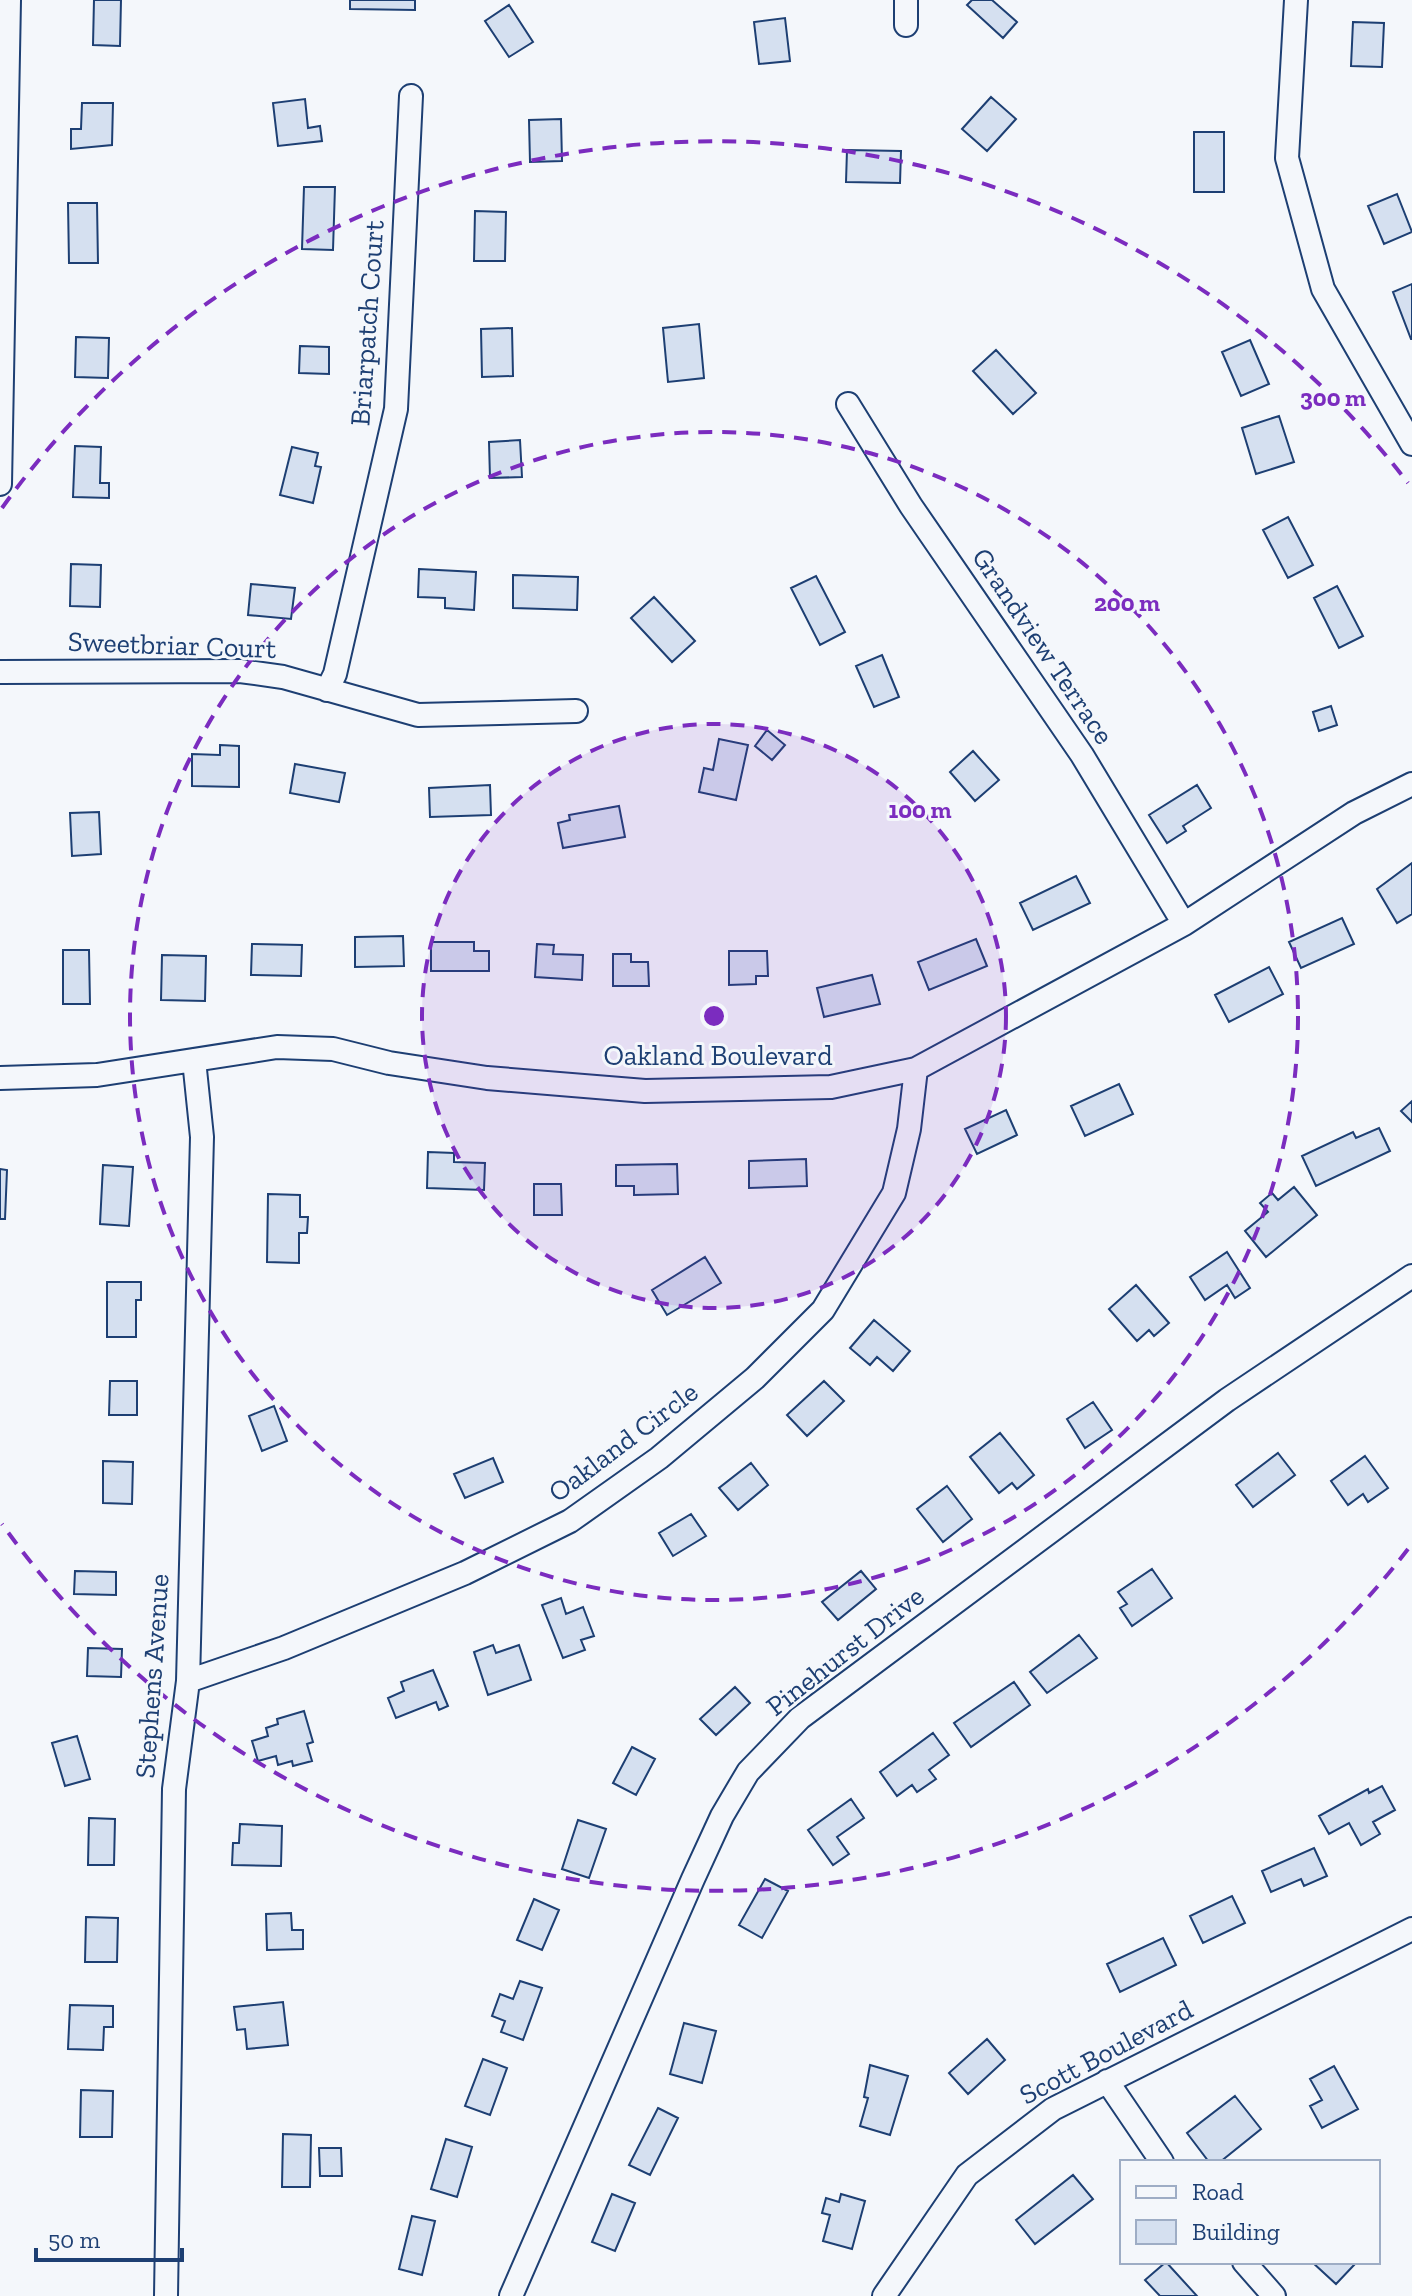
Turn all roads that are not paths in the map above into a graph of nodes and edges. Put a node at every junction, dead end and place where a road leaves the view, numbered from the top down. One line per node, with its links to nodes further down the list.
1 (9, 0): 8 (street)
2 (906, 0): 4 (street)
3 (1296, 0): 7 (street)
4 (906, 25)
5 (411, 96): 10 (street, Briarpatch Court)
6 (848, 404): 13 (street, Grandview Terrace)
7 (1412, 444)
8 (0, 484)
9 (0, 672): 10 (street, Sweetbriar Court)
10 (327, 690): 11 (street, Sweetbriar Court)
11 (576, 711)
12 (1412, 784): 13 (street, Oakland Boulevard)
13 (1184, 924): 15 (street, Oakland Boulevard)
14 (194, 1060): 15 (street, Oakland Boulevard); 16 (street, Oakland Boulevard); 18 (street, Stephens Avenue)
15 (916, 1069): 18 (street, Oakland Circle)
16 (0, 1078)
17 (1412, 1276): 24 (street, Pinehurst Drive)
18 (188, 1681): 23 (street, Stephens Avenue)
19 (1412, 1929): 20 (street, Scott Boulevard)
20 (1107, 2081): 21 (street); 25 (street, Scott Boulevard)
21 (1161, 2160)
22 (1246, 2264): 26 (street)
23 (166, 2296)
24 (511, 2296)
25 (884, 2296)
26 (1274, 2296)

